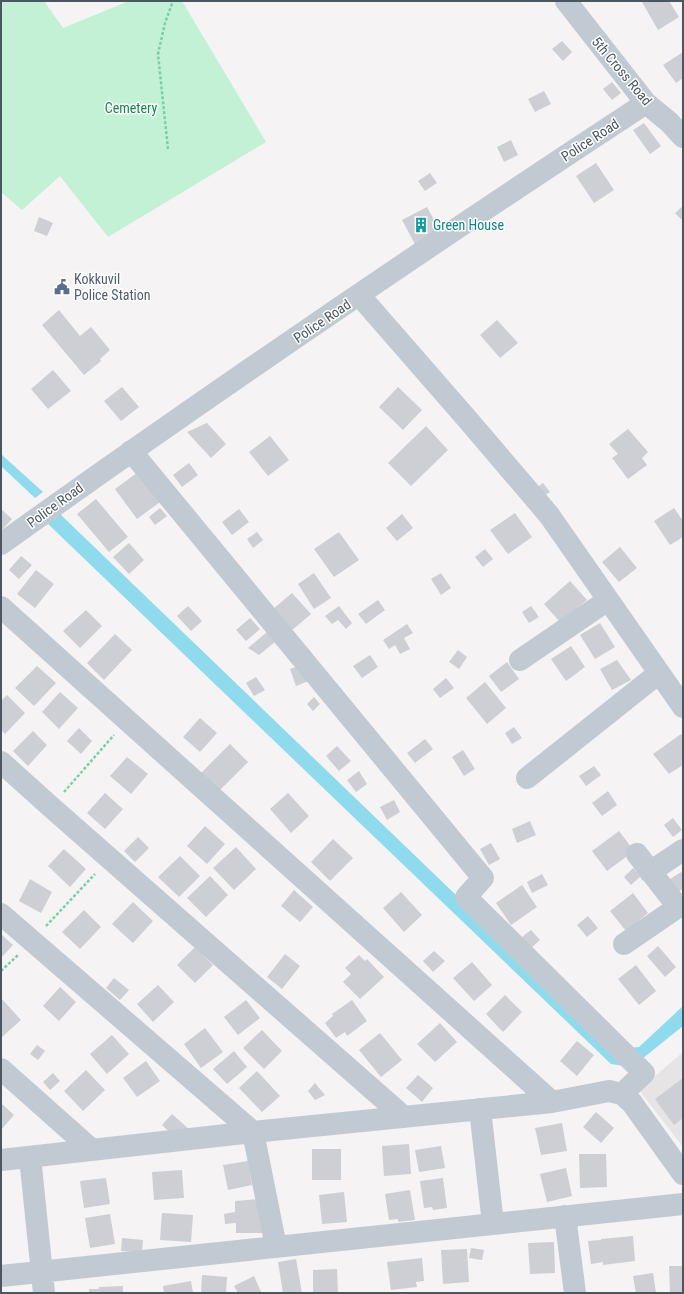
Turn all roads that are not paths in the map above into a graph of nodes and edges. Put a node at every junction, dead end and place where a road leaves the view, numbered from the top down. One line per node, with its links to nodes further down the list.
1 (572, 3): 2 (street, 5th Cross Road)
2 (646, 103): 3 (street, 5th Cross Road); 5 (street, Police Road)
3 (676, 116): 4 (street, 5th Cross Road)
4 (683, 138)
5 (359, 295): 6 (street, Police Road); 8 (street)
6 (131, 451): 7 (street, Police Road); 21 (street)
7 (1, 544)
8 (608, 600): 10 (street); 11 (street)
9 (1, 607): 22 (street)
10 (520, 660)
11 (659, 673): 12 (street); 14 (street)
12 (683, 707)
13 (1, 762): 24 (street)
14 (527, 778)
15 (683, 850): 17 (street)
16 (637, 854): 17 (street)
17 (650, 872): 19 (street)
18 (1, 914): 25 (street)
19 (624, 944)
20 (1, 1069): 26 (street)
21 (622, 1094): 22 (street); 29 (street)
22 (552, 1102): 23 (street)
23 (480, 1109): 24 (street); 32 (street)
24 (404, 1117): 25 (street)
25 (254, 1132): 26 (street); 33 (street)
26 (91, 1150): 27 (street)
27 (30, 1157): 28 (street); 35 (street)
28 (1, 1160)
29 (683, 1174)
30 (683, 1204): 31 (street)
31 (565, 1216): 32 (street); 36 (street)
32 (493, 1224): 33 (street)
33 (276, 1247): 35 (street)
34 (1, 1276): 35 (street)
35 (43, 1283)
36 (575, 1293)

